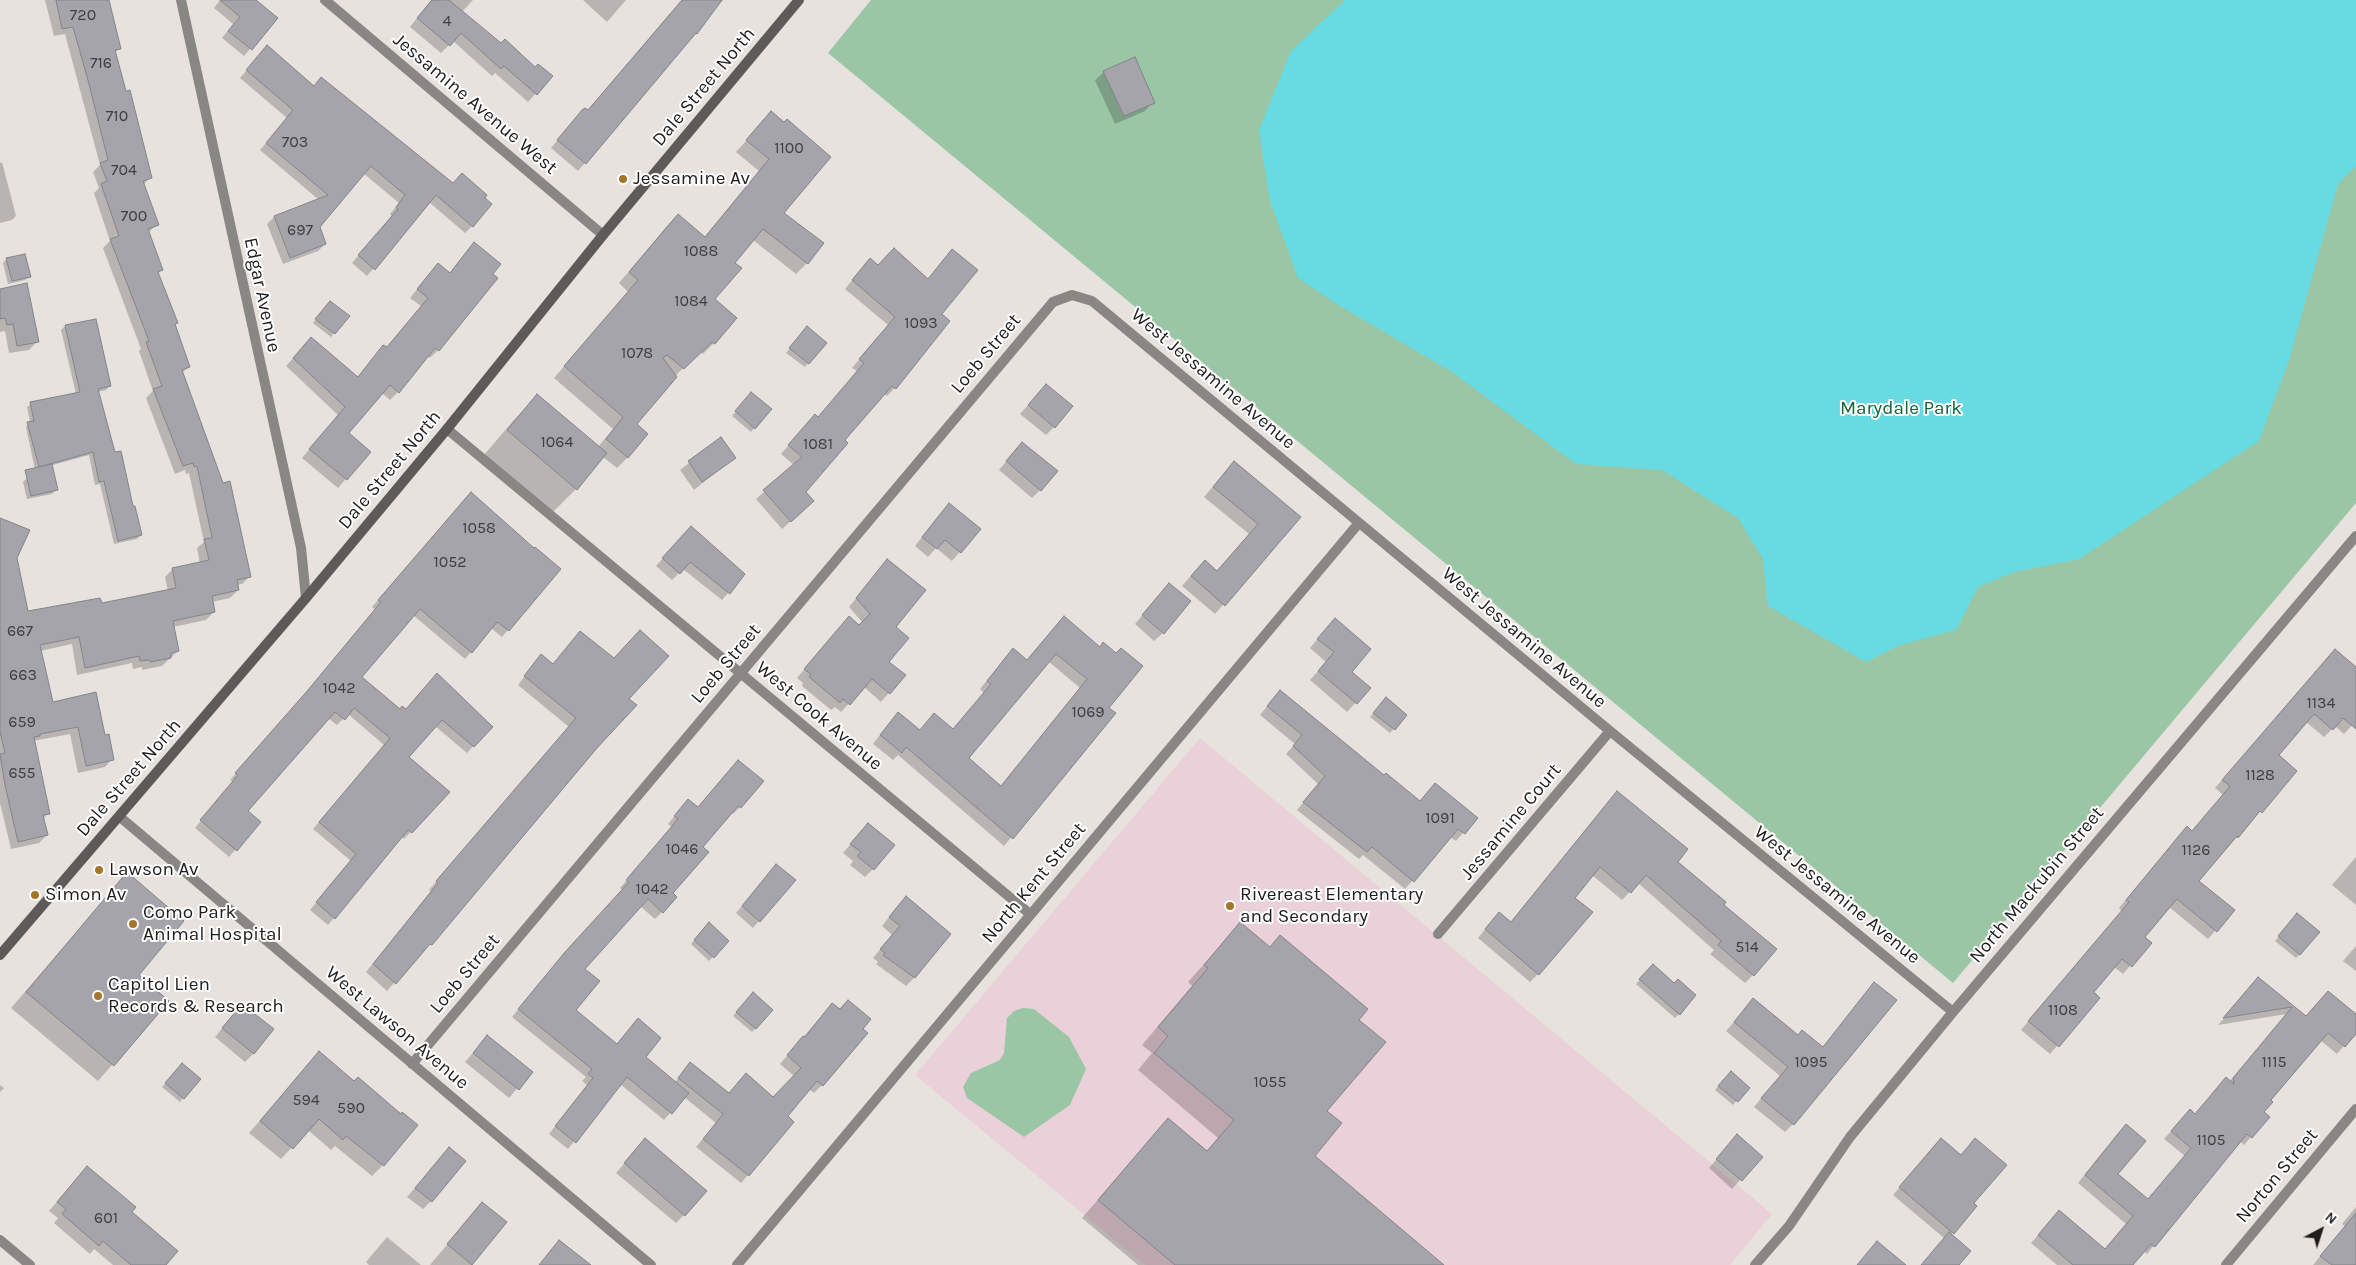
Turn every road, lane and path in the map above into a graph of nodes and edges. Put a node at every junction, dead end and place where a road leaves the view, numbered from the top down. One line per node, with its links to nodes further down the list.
1 (181, 0): 10 (street, Edgar Avenue)
2 (325, 0): 4 (street, Jessamine Avenue West)
3 (799, 0): 5 (main road, Dale Street North)
4 (337, 4): 5 (street, Jessamine Avenue West)
5 (603, 235): 7 (main road, Dale Street North)
6 (1072, 295): 8 (street, West Jessamine Avenue); 11 (street, Loeb Street)
7 (447, 429): 10 (main road, Dale Street North); 11 (street, West Cook Avenue)
8 (1358, 524): 12 (street, West Jessamine Avenue); 14 (street, North Kent Street)
9 (2356, 536): 17 (street, North Mackubin Street)
10 (306, 598): 13 (main road, Dale Street North)
11 (741, 673): 14 (street, West Cook Avenue); 18 (street, Loeb Street)
12 (1610, 731): 15 (street, Jessamine Court); 17 (street, West Jessamine Avenue)
13 (120, 817): 16 (main road, Dale Street North); 18 (street, West Lawson Avenue)
14 (1030, 914): 23 (street, North Kent Street)
15 (1438, 934)
16 (0, 955)
17 (1953, 1012): 24 (street, North Mackubin Street)
18 (412, 1064): 22 (street, West Lawson Avenue)
19 (2356, 1110): 25 (street, Norton Street)
20 (0, 1240): 21 (street)
21 (30, 1265)
22 (650, 1265)
23 (737, 1265)
24 (1755, 1265)
25 (2226, 1265)

